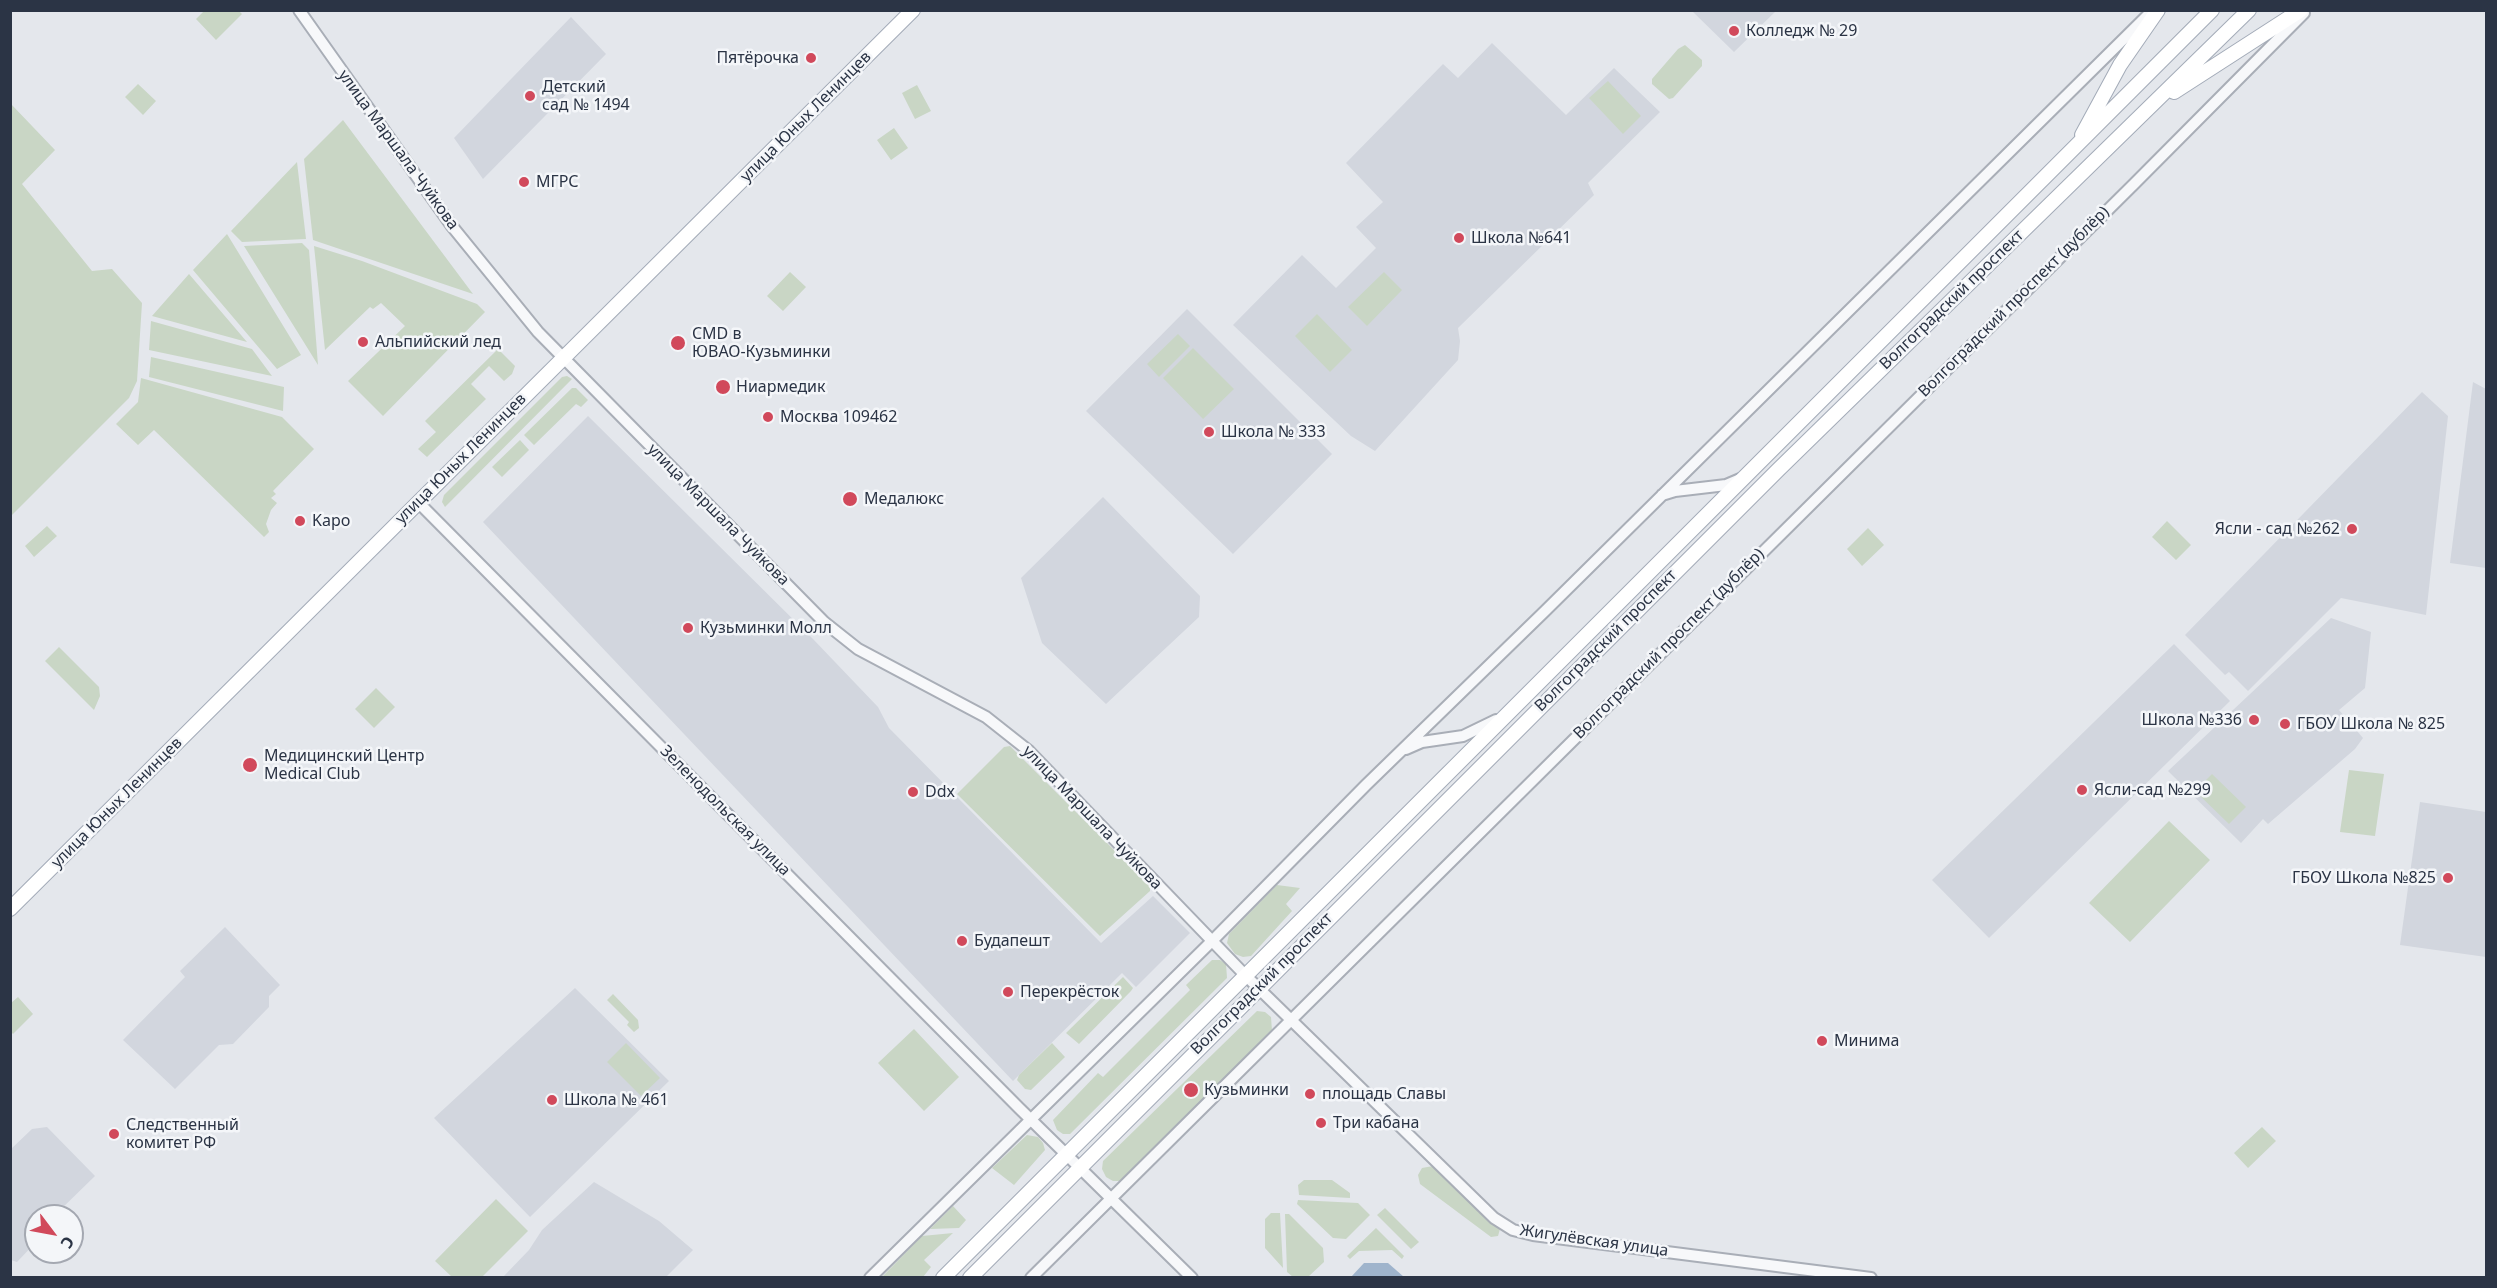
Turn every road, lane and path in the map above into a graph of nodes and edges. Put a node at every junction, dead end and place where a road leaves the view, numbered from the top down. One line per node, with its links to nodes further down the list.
1 (299, 10): 11 (street, улица Маршала Чуйкова)
2 (913, 10): 11 (main road, улица Юных Ленинцев)
3 (2153, 10): 13 (street)
4 (2158, 10): 10 (main road)
5 (2212, 10): 10 (main road, Волгоградский проспект)
6 (2248, 10): 9 (main road, Волгоградский проспект)
7 (2301, 10): 9 (main road)
8 (2306, 10): 21 (street, Волгоградский проспект (дублёр))
9 (2145, 111): 20 (main road, Волгоградский проспект)
10 (2074, 150): 12 (main road, Волгоградский проспект)
11 (563, 357): 14 (main road, улица Юных Ленинцев); 18 (street, улица Маршала Чуйкова)
12 (1746, 476): 13 (street); 15 (main road, Волгоградский проспект)
13 (1660, 496): 16 (street)
14 (418, 502): 17 (main road, улица Юных Ленинцев); 22 (street, Зеленодольская улица)
15 (1506, 714): 16 (street); 19 (main road, Волгоградский проспект)
16 (1399, 752): 18 (street)
17 (10, 909)
18 (1212, 941): 19 (street, улица Маршала Чуйкова); 22 (street)
19 (1245, 975): 20 (street, Жигулёвская улица); 23 (main road, Волгоградский проспект)
20 (1258, 988): 21 (street, Жигулёвская улица); 24 (main road, Волгоградский проспект)
21 (1291, 1021): 25 (street, Волгоградский проспект (дублёр)); 31 (street, Жигулёвская улица)
22 (1031, 1120): 23 (street, Зеленодольская улица); 26 (street)
23 (1067, 1156): 24 (street, Зеленодольская улица); 27 (main road, Волгоградский проспект)
24 (1080, 1169): 25 (street, Зеленодольская улица); 28 (main road, Волгоградский проспект)
25 (1110, 1199): 29 (street, Волгоградский проспект (дублёр)); 30 (street)
26 (870, 1278)
27 (943, 1278)
28 (970, 1278)
29 (1031, 1278)
30 (1192, 1278)
31 (1871, 1278)

